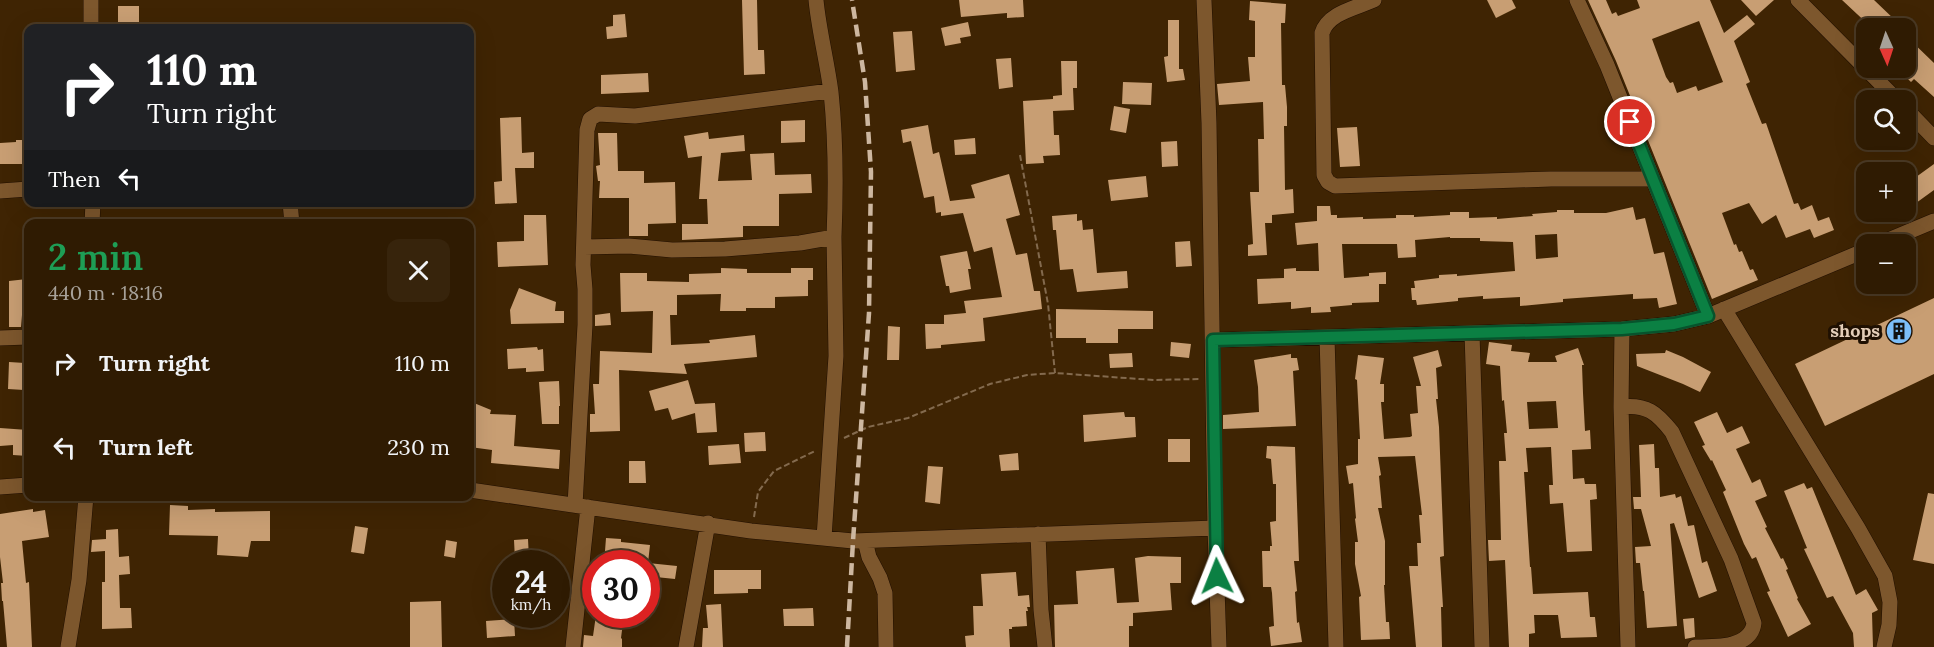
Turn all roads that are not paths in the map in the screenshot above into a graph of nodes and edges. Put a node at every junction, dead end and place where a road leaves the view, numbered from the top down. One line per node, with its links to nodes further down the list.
1 (91, 0): 7 (street)
2 (816, 0): 9 (street)
3 (1204, 0): 27 (street)
4 (1374, 0): 12 (street)
5 (1577, 0): 12 (street)
6 (1798, 0): 8 (street)
7 (91, 24)
8 (1887, 90)
9 (830, 91): 17 (street); 18 (street)
10 (1916, 119): 11 (street)
11 (1934, 138)
12 (1653, 179): 21 (street)
13 (24, 189): 14 (street)
14 (0, 191)
15 (1934, 221): 16 (street)
16 (1903, 234)
17 (834, 237): 18 (street); 37 (street)
18 (584, 247): 33 (street)
19 (1856, 254): 20 (street)
20 (1724, 309): 21 (street); 49 (street)
21 (1708, 316): 22 (street)
22 (1622, 329): 23 (street); 28 (street)
23 (1472, 333): 25 (street); 46 (street)
24 (24, 336): 26 (street)
25 (1327, 337): 27 (street); 45 (street)
26 (0, 338)
27 (1213, 340): 35 (street)
28 (1622, 407): 47 (street); 48 (street)
29 (24, 485): 30 (street)
30 (0, 487)
31 (474, 491): 33 (street)
32 (86, 501): 39 (street)
33 (582, 506): 34 (street); 40 (street)
34 (708, 524): 37 (street); 41 (street)
35 (1215, 528): 36 (street); 44 (street)
36 (1038, 534): 38 (street); 43 (street)
37 (824, 538): 38 (street)
38 (865, 541): 42 (street)
39 (68, 647)
40 (573, 647)
41 (686, 647)
42 (886, 647)
43 (1045, 647)
44 (1220, 647)
45 (1336, 647)
46 (1482, 647)
47 (1628, 647)
48 (1695, 647)
49 (1884, 647)

